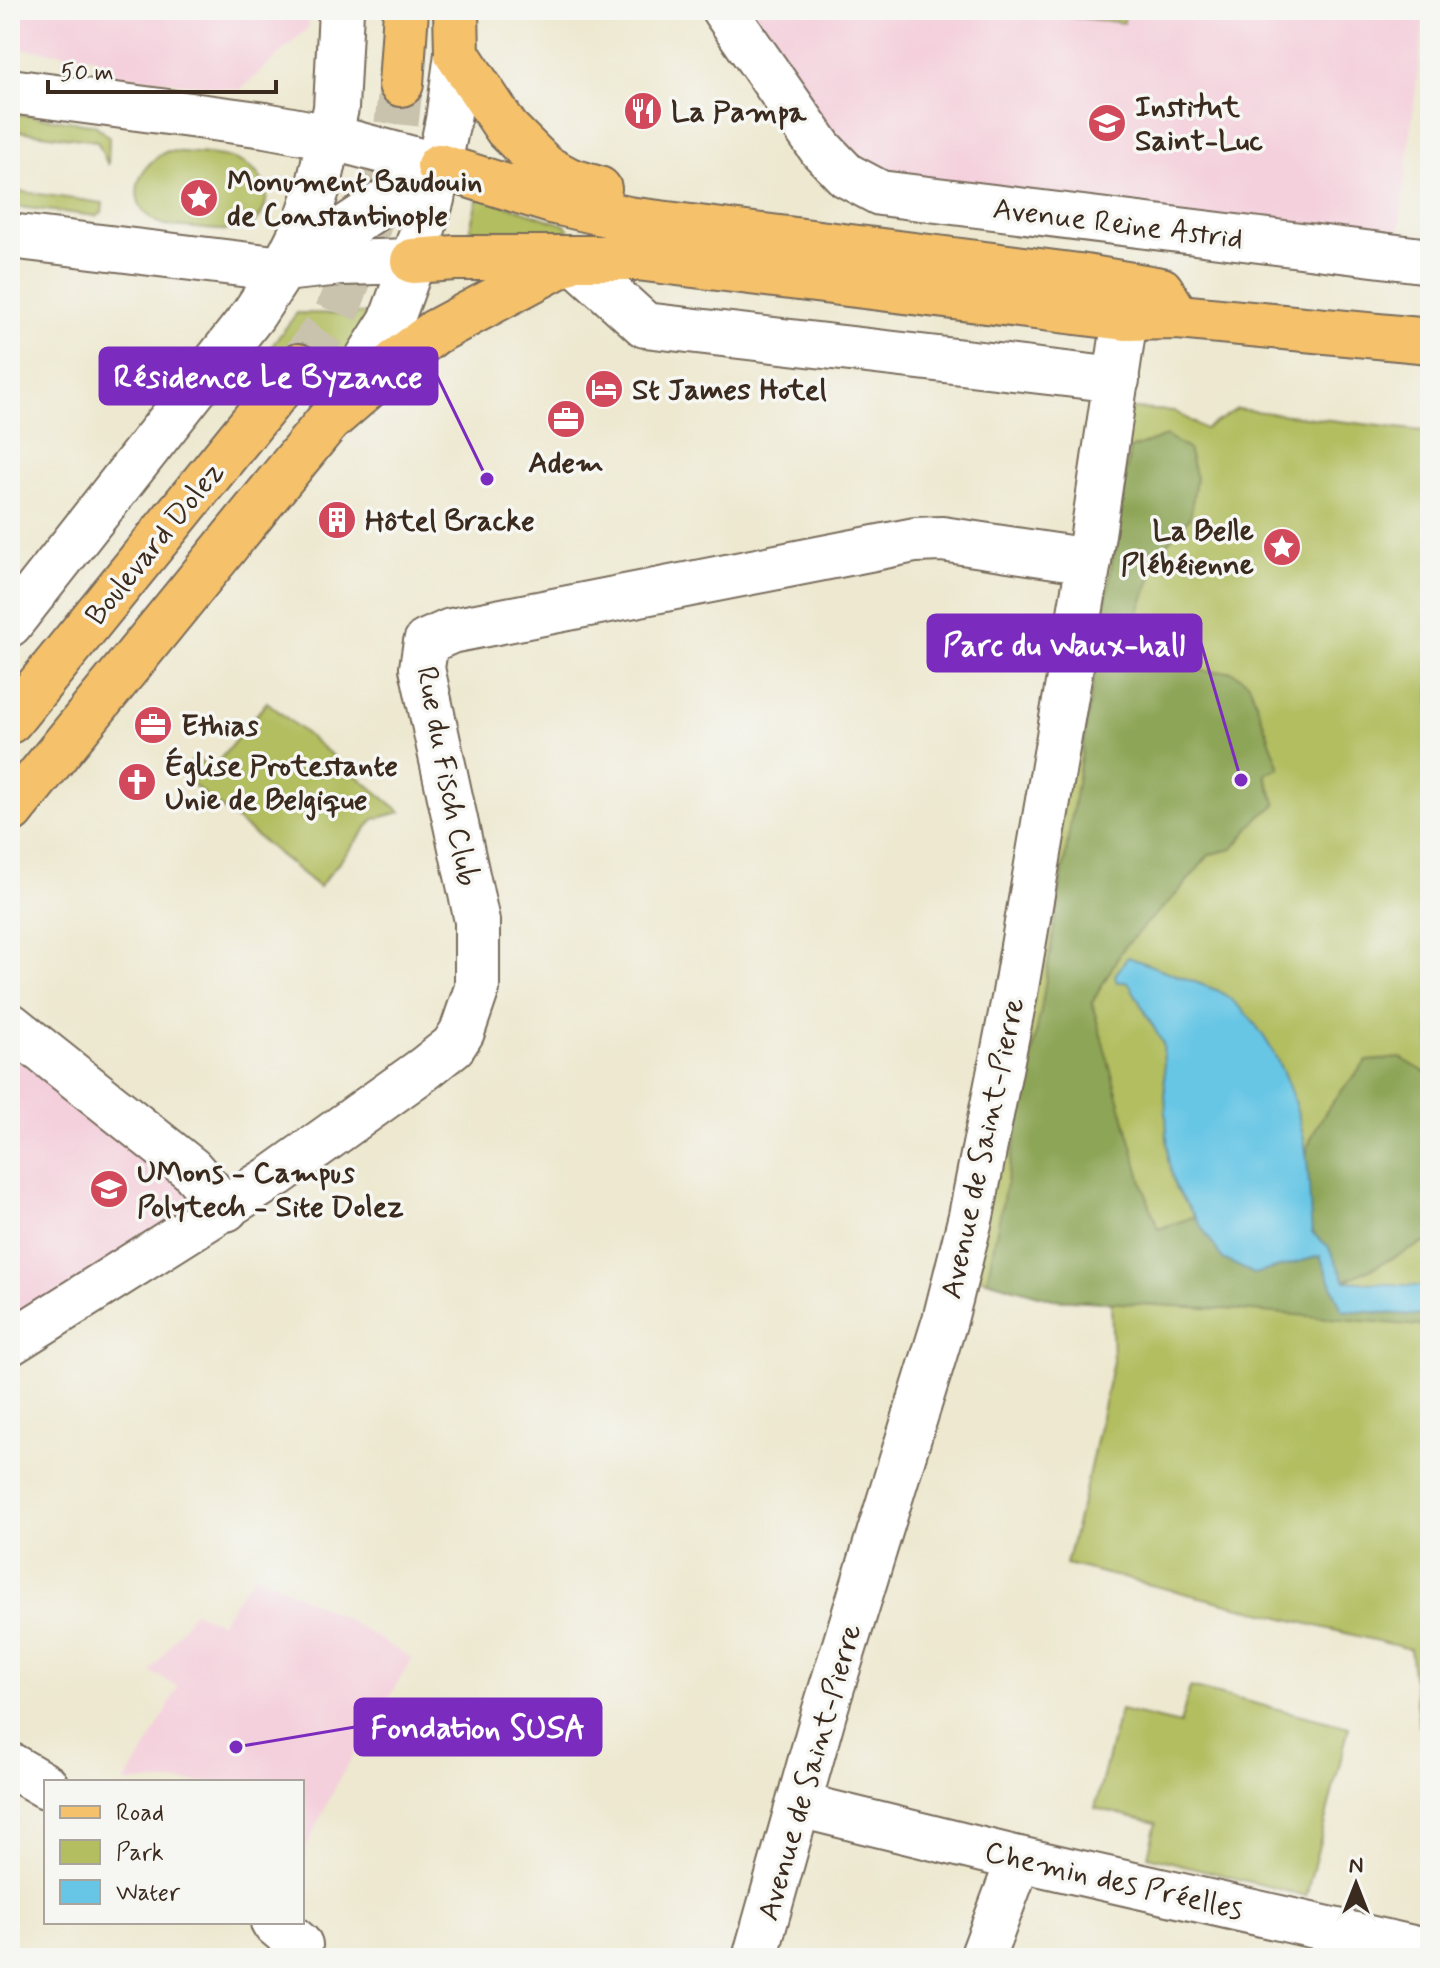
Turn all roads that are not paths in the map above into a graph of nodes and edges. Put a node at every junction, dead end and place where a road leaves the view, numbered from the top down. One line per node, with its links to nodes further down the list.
1 (341, 10): 8 (street, Boulevard Dolez)
2 (406, 10): 6 (main road)
3 (456, 10): 5 (main road)
4 (724, 10): 14 (street, Avenue Reine Astrid)
5 (457, 54): 9 (street); 11 (main road)
6 (401, 84)
7 (10, 91): 8 (street)
8 (333, 122): 9 (street); 15 (street, Boulevard Dolez)
9 (453, 163): 11 (main road, Avenue Reine Astrid); 13 (street); 15 (street)
10 (10, 236): 15 (street)
11 (765, 238): 16 (main road, Avenue Reine Astrid)
12 (572, 259): 13 (main road); 17 (main road); 20 (street); 21 (main road)
13 (413, 261): 15 (street); 21 (street)
14 (1430, 261)
15 (283, 269): 23 (street, Boulevard Dolez)
16 (1178, 317): 17 (main road); 18 (main road)
17 (1125, 318): 20 (street, Avenue de Saint-Pierre)
18 (1430, 341)
19 (298, 366): 24 (main road, Boulevard Dolez)
20 (1117, 380): 22 (street, Avenue de Saint-Pierre)
21 (328, 421): 25 (main road)
22 (1089, 561): 27 (street, Rue du Fisch Club); 31 (street, Avenue de Saint-Pierre)
23 (10, 624)
24 (10, 721)
25 (11, 810)
26 (10, 1025): 27 (street)
27 (226, 1209): 28 (street, Rue du Fisch Club)
28 (10, 1343)
29 (10, 1765): 30 (street)
30 (44, 1785)
31 (799, 1805): 32 (street, Chemin des Préelles); 36 (street, Avenue de Saint-Pierre)
32 (1019, 1859): 34 (street, Chemin des Préelles); 37 (street)
33 (275, 1924): 35 (street)
34 (1430, 1952)
35 (297, 1958)
36 (755, 1958)
37 (982, 1958)

